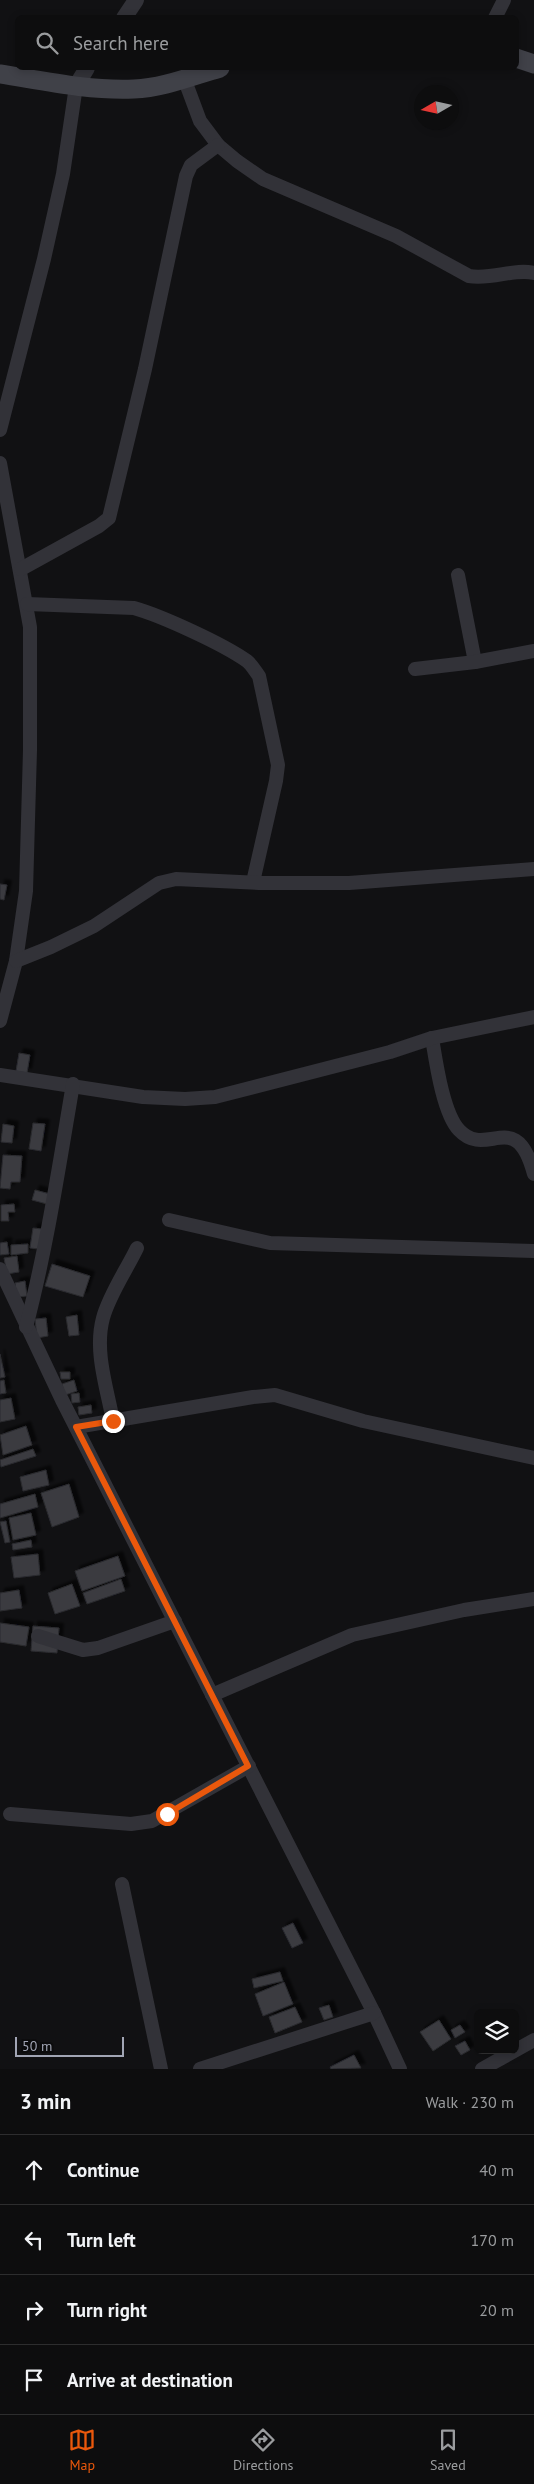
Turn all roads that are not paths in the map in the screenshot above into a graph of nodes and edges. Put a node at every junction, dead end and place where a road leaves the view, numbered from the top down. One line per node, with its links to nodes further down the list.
1 (136, 0): 3 (street)
2 (504, 0): 4 (street)
3 (126, 15)
4 (496, 15)
5 (519, 59): 6 (main road)
6 (534, 64)
7 (86, 70): 11 (street)
8 (213, 70): 10 (main road)
9 (0, 74): 11 (main road)
10 (184, 78): 11 (main road); 12 (street)
11 (76, 86): 14 (street)
12 (218, 145): 13 (street); 16 (street)
13 (534, 272)
14 (0, 430)
15 (0, 463): 16 (street)
16 (21, 569): 18 (street)
17 (458, 575): 20 (street)
18 (27, 604): 23 (street); 24 (street)
19 (534, 651): 20 (street)
20 (475, 662): 21 (street)
21 (415, 669)
22 (534, 869): 23 (street)
23 (253, 882): 24 (street)
24 (16, 961): 26 (street)
25 (534, 1017): 27 (street)
26 (0, 1021)
27 (432, 1038): 29 (street); 30 (street)
28 (0, 1075): 29 (street)
29 (73, 1084): 35 (street)
30 (534, 1174)
31 (168, 1220): 33 (street)
32 (137, 1248): 36 (street)
33 (534, 1251)
34 (0, 1269): 35 (street)
35 (26, 1327): 37 (street)
36 (113, 1421): 37 (street); 38 (street)
37 (76, 1427): 40 (street)
38 (534, 1458)
39 (534, 1599): 42 (street)
40 (175, 1621): 41 (street); 42 (street)
41 (38, 1636)
42 (212, 1696): 43 (street)
43 (248, 1766): 44 (street); 46 (street)
44 (10, 1814)
45 (122, 1884): 48 (street)
46 (374, 2013): 49 (street); 50 (street)
47 (534, 2040): 51 (street)
48 (162, 2069)
49 (200, 2069)
50 (400, 2069)
51 (482, 2069)

